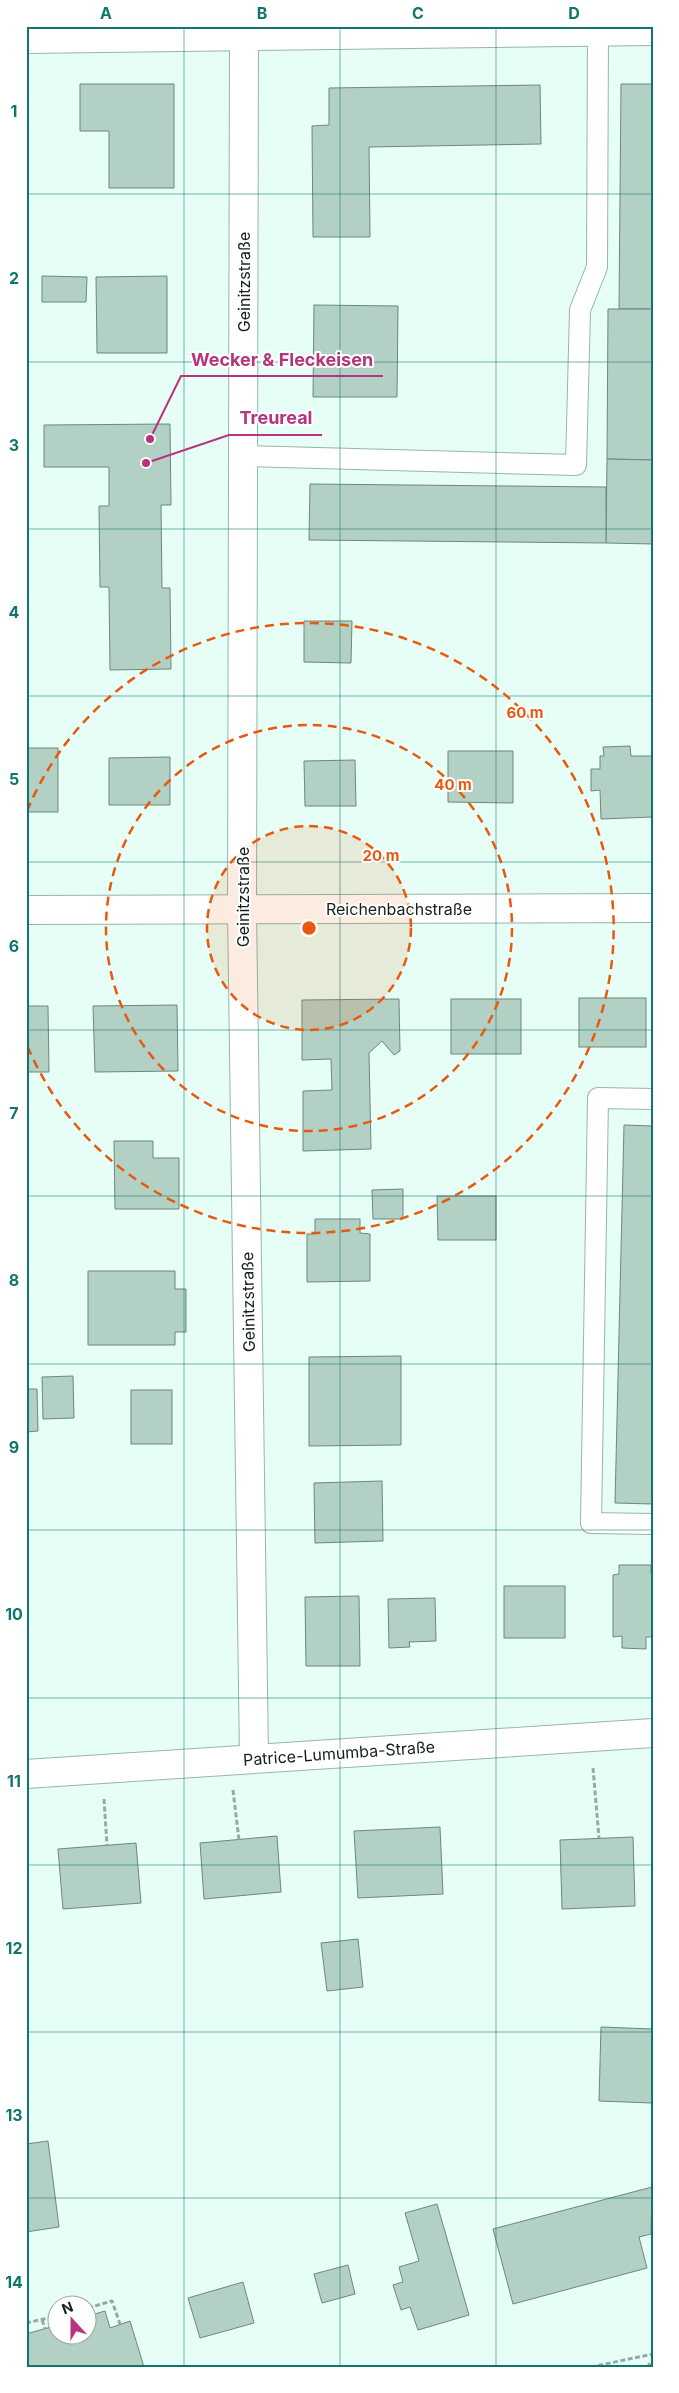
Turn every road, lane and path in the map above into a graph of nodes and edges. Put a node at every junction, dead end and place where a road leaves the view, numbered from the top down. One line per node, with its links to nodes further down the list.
1 (653, 31): 2 (street)
2 (598, 32): 3 (street); 5 (lane)
3 (244, 37): 4 (street); 5 (street, Geinitzstraße)
4 (26, 39)
5 (243, 456): 8 (street, Geinitzstraße)
6 (653, 908): 8 (street, Reichenbachstraße)
7 (26, 910): 8 (street, Reichenbachstraße)
8 (242, 910): 13 (street, Geinitzstraße)
9 (653, 1099): 10 (lane)
10 (653, 1524)
11 (653, 1734): 12 (street, Patrice-Lumumba-Straße)
12 (591, 1737): 13 (street, Patrice-Lumumba-Straße); 16 (path)
13 (242, 1759): 14 (street, Patrice-Lumumba-Straße); 17 (path)
14 (101, 1768): 15 (street, Patrice-Lumumba-Straße); 18 (path)
15 (26, 1774)
16 (599, 1838)
17 (239, 1840)
18 (108, 1845)
19 (98, 2305): 23 (path)
20 (48, 2318): 21 (path)
21 (42, 2320): 22 (path); 24 (path)
22 (26, 2323)
23 (120, 2324)
24 (45, 2328)
25 (653, 2354): 27 (path)
26 (653, 2360): 28 (path)
27 (591, 2367)
28 (647, 2367)

